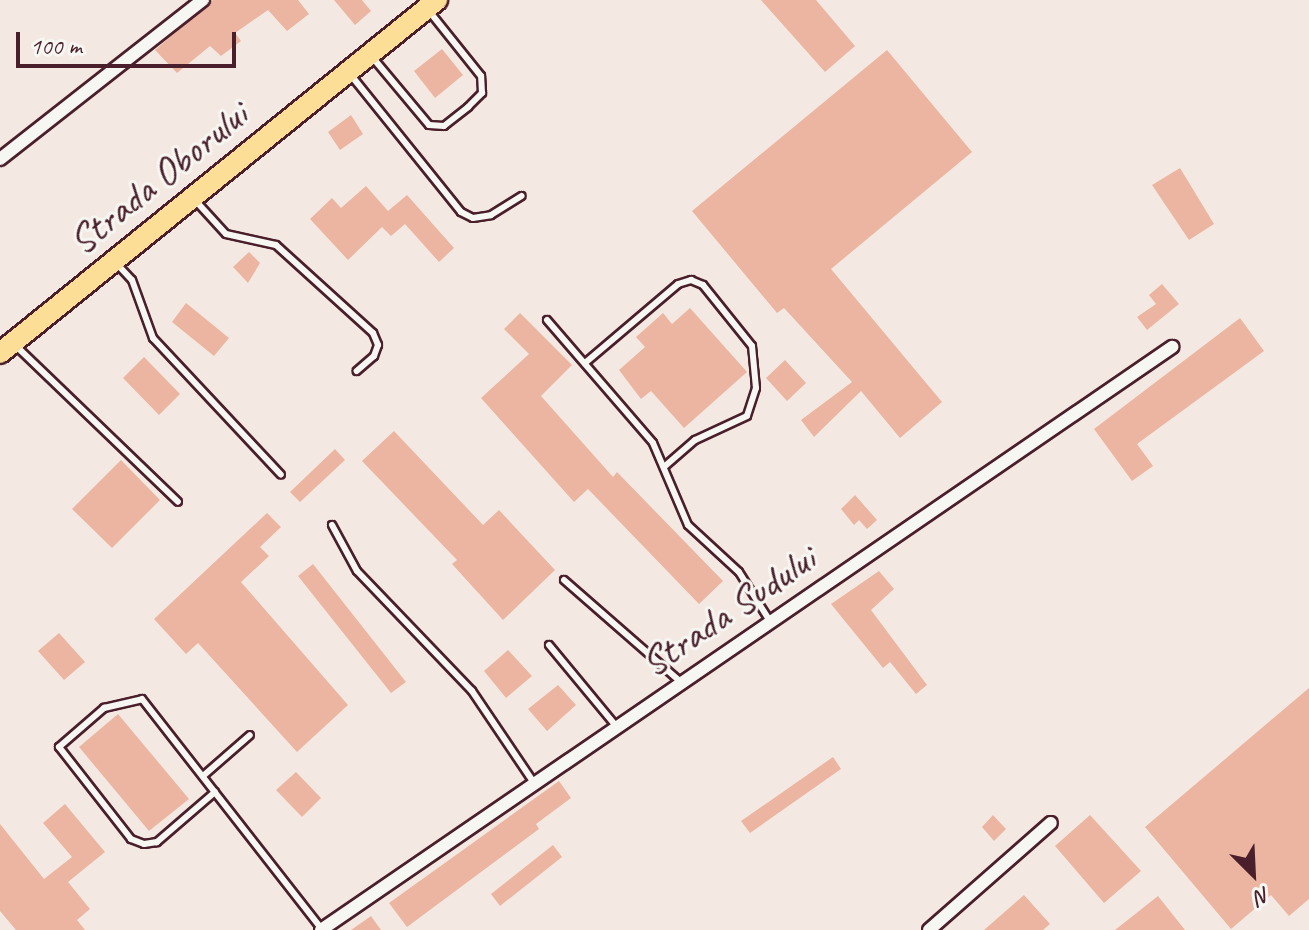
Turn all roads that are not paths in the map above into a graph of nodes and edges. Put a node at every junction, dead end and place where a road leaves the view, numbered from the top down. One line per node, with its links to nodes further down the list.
1 (203, 0): 5 (street)
2 (432, 4): 3 (main road, Strada Oborului); 3 (lane)
3 (369, 54): 4 (main road, Strada Oborului)
4 (347, 72): 6 (main road, Strada Oborului); 7 (lane)
5 (0, 159)
6 (191, 196): 8 (main road, Strada Oborului); 13 (lane)
7 (521, 196)
8 (113, 260): 11 (main road, Strada Oborului); 15 (lane)
9 (547, 320): 12 (lane)
10 (1172, 347): 19 (street, Strada Sudului)
11 (6, 348): 16 (lane)
12 (585, 363): 14 (lane); 14 (lane)
13 (357, 371)
14 (665, 466): 19 (lane)
15 (281, 475)
16 (178, 502)
17 (332, 525): 25 (lane)
18 (564, 580): 21 (lane)
19 (770, 621): 21 (street, Strada Sudului)
20 (549, 645): 22 (lane)
21 (681, 682): 22 (street, Strada Sudului)
22 (616, 726): 25 (street, Strada Sudului)
23 (250, 735): 24 (lane)
24 (203, 776): 26 (lane); 26 (lane)
25 (534, 783): 28 (street, Strada Sudului)
26 (215, 792): 28 (lane)
27 (1051, 823): 29 (street)
28 (322, 930)
29 (929, 930)

